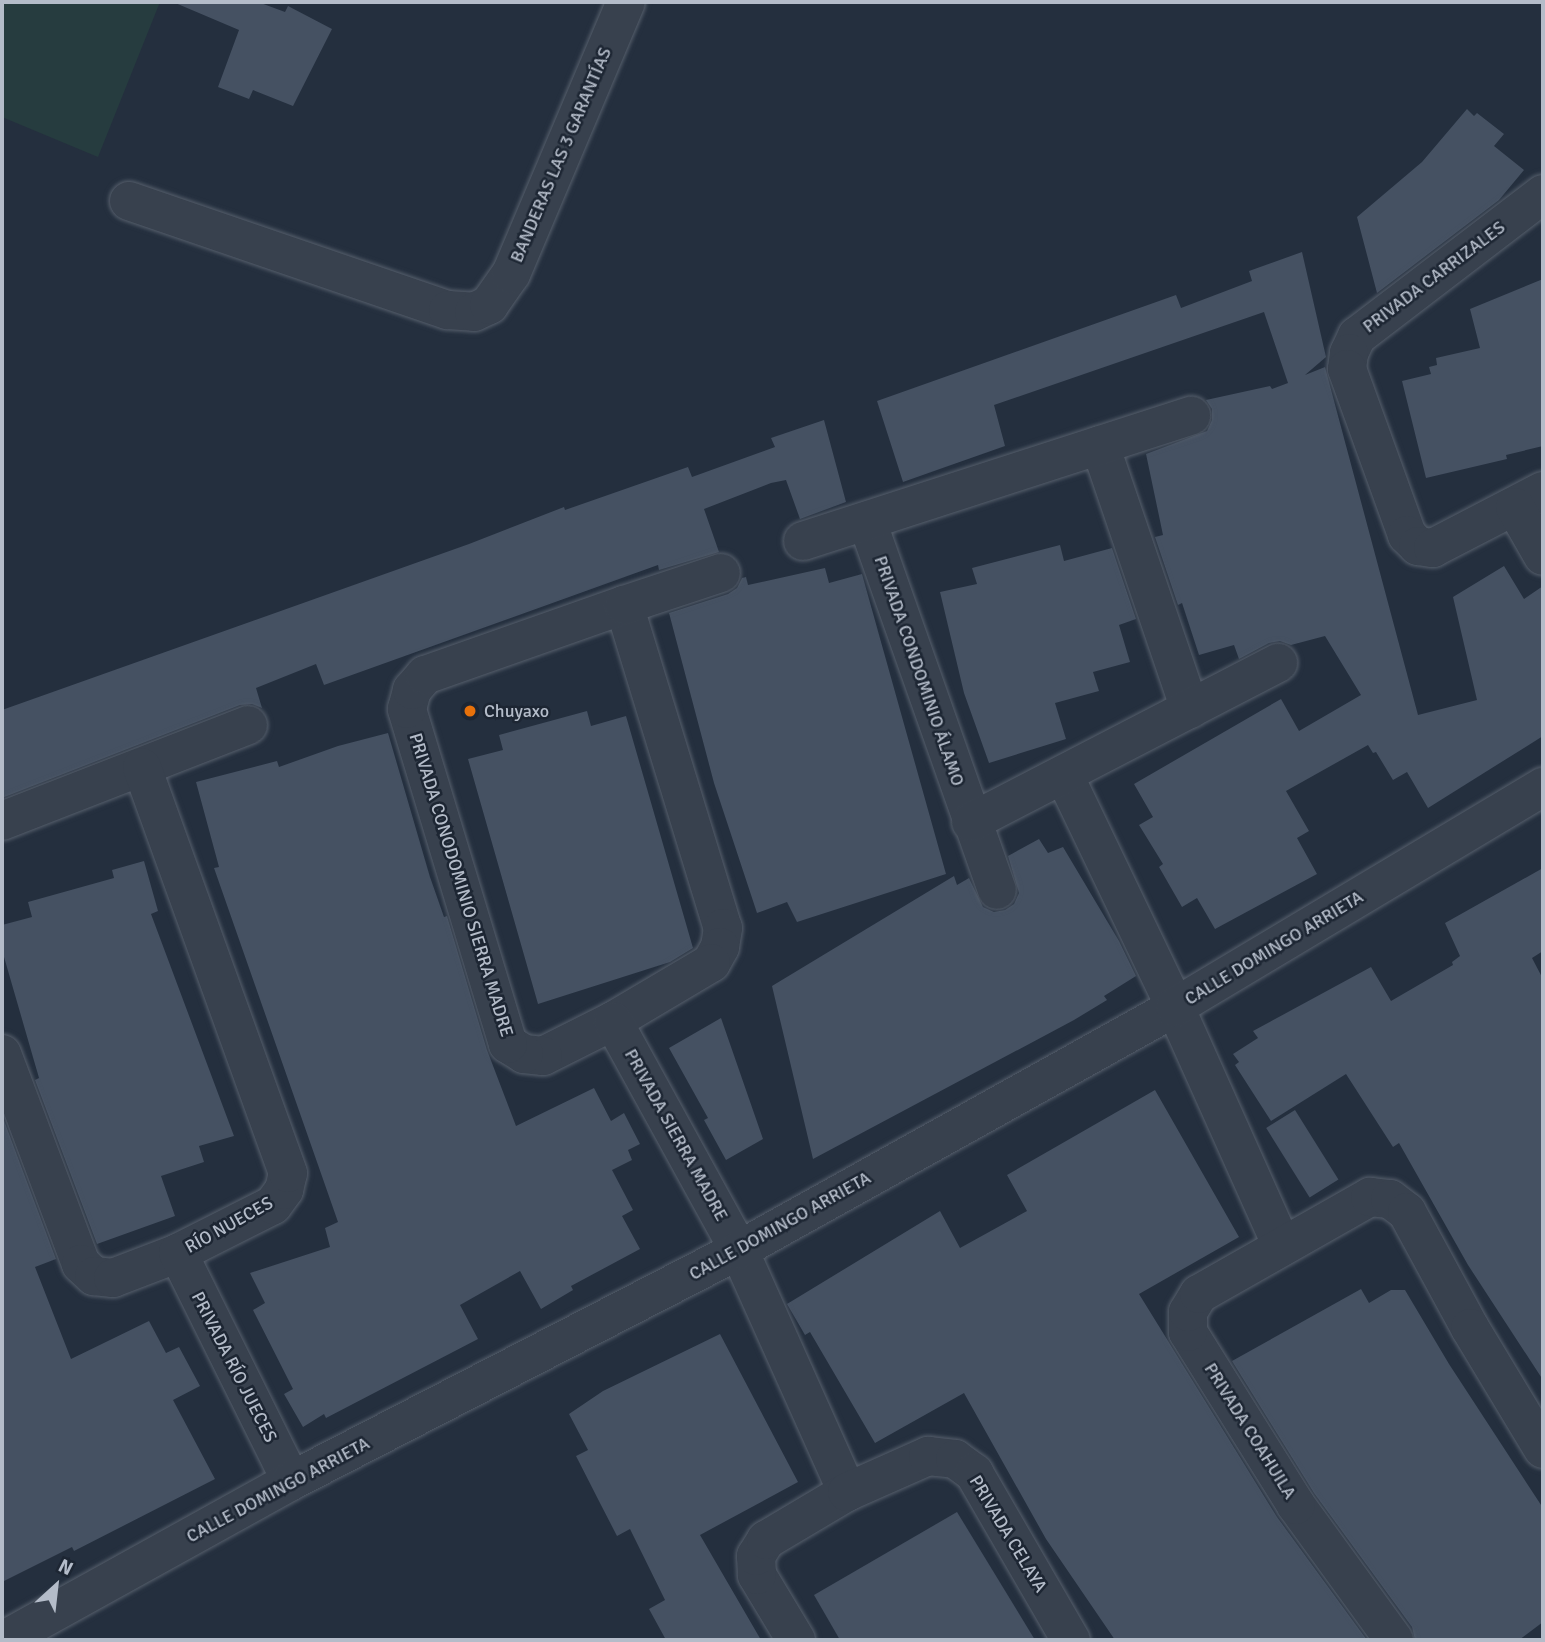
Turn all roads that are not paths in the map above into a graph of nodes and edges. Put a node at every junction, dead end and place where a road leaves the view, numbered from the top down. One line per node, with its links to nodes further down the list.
1 (623, 3): 3 (street, BANDERAS LAS 3 GARANTÍAS)
2 (1543, 194): 6 (street, PRIVADA CARRIZALES)
3 (129, 201)
4 (1191, 416): 5 (street)
5 (1100, 445): 7 (street); 13 (street)
6 (1529, 499): 9 (street, PRIVADA CARRIZALES)
7 (867, 521): 8 (street); 19 (street, PRIVADA CONDOMINIO ÁLAMO)
8 (803, 541)
9 (1543, 556)
10 (721, 573): 11 (street, PRIVADA CONODOMINIO SIERRA MADRE)
11 (624, 605): 22 (street, PRIVADA CONODOMINIO SIERRA MADRE); 22 (street, PRIVADA CONODOMINIO SIERRA MADRE)
12 (1278, 663): 13 (street)
13 (1190, 709): 16 (street)
14 (248, 725): 15 (street)
15 (142, 768): 18 (street); 26 (street, RÍO NUECES)
16 (1064, 775): 19 (street); 21 (street)
17 (1543, 787): 21 (street, CALLE DOMINGO ARRIETA)
18 (2, 821)
19 (971, 822): 20 (street, PRIVADA CONDOMINIO ÁLAMO)
20 (997, 890)
21 (1175, 1007): 24 (street); 25 (street, CALLE DOMINGO ARRIETA)
22 (613, 1021): 25 (street, PRIVADA SIERRA MADRE)
23 (2, 1054): 26 (street, RÍO NUECES)
24 (1282, 1246): 27 (street, PRIVADA COAHUILA); 33 (street, PRIVADA COAHUILA)
25 (739, 1250): 28 (street, CALLE DOMINGO ARRIETA); 29 (street)
26 (178, 1254): 28 (street, PRIVADA RÍO JUECES)
27 (1543, 1449)
28 (291, 1481): 30 (street, CALLE DOMINGO ARRIETA)
29 (847, 1492): 31 (street, PRIVADA CELAYA); 32 (street, PRIVADA CELAYA)
30 (4, 1640)
31 (796, 1640)
32 (1071, 1640)
33 (1394, 1640)

